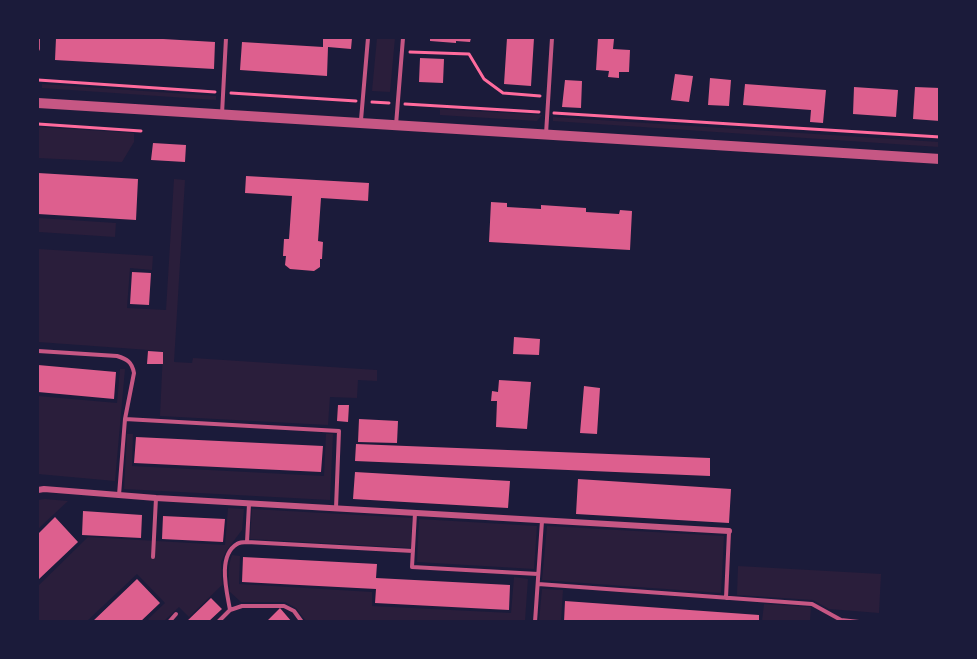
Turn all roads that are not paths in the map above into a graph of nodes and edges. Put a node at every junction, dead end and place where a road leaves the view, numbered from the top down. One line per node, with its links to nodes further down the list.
1 (38, 38): 6 (lane)
2 (226, 38): 8 (lane)
3 (368, 38): 9 (lane)
4 (403, 38): 10 (lane)
5 (552, 38): 11 (lane)
6 (38, 49)
7 (38, 103): 8 (street)
8 (222, 114): 9 (street)
9 (361, 123): 10 (street)
10 (396, 125): 11 (street)
11 (546, 135): 12 (street)
12 (939, 159)
13 (38, 351): 14 (lane)
14 (125, 419): 16 (lane); 19 (lane)
15 (38, 490): 16 (street)
16 (119, 495): 17 (street)
17 (156, 498): 18 (street); 25 (lane)
18 (249, 504): 19 (street); 23 (lane)
19 (336, 508): 20 (street)
20 (415, 513): 21 (street); 24 (lane)
21 (543, 521): 22 (street); 26 (lane)
22 (729, 531): 28 (lane)
23 (247, 542): 24 (lane); 29 (lane)
24 (413, 551): 26 (lane)
25 (153, 557)
26 (538, 574): 27 (lane)
27 (537, 584): 28 (lane); 34 (lane)
28 (726, 598): 35 (lane)
29 (230, 610): 32 (lane); 33 (lane)
30 (176, 614): 31 (lane)
31 (169, 621)
32 (218, 621)
33 (302, 621)
34 (535, 621)
35 (841, 621): 36 (lane)
36 (859, 621)

